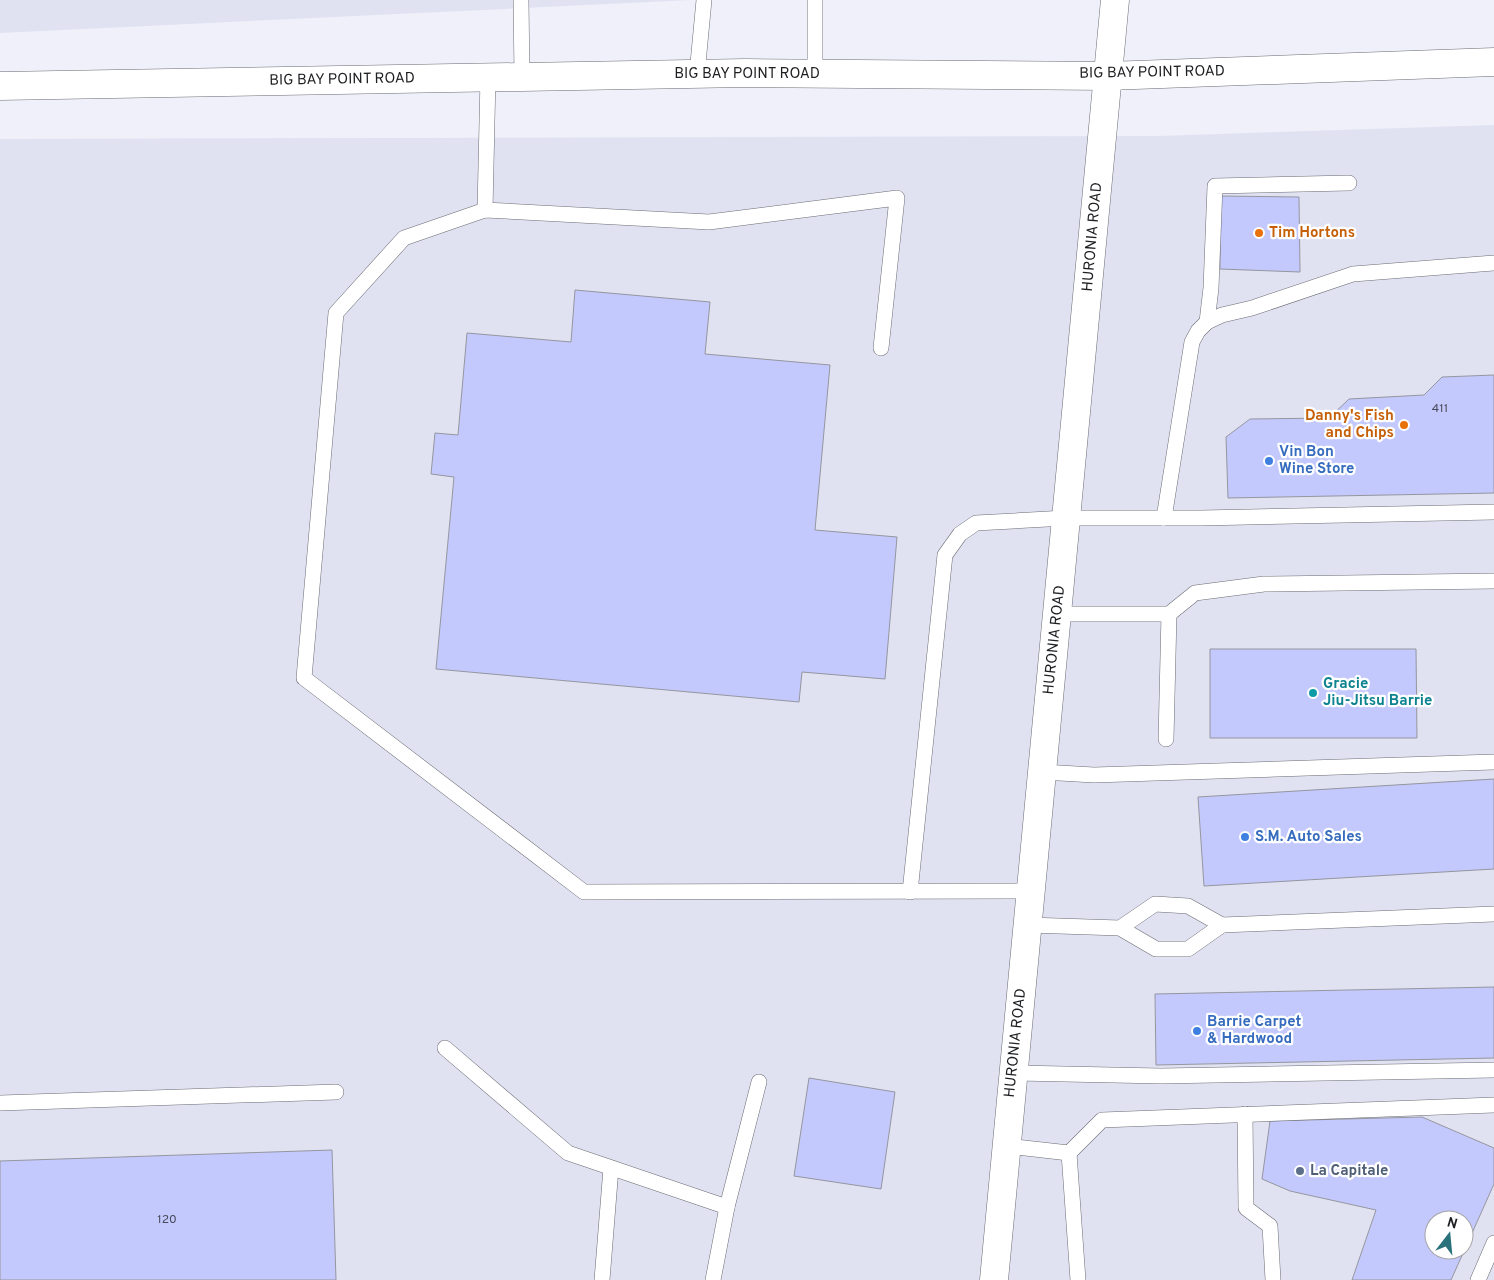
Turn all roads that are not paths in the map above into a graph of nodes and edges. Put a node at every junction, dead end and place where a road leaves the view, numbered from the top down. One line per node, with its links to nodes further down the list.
1 (521, 0): 9 (lane)
2 (704, 0): 6 (lane)
3 (815, 0): 7 (lane)
4 (1116, 0): 8 (street, HURONIA ROAD)
5 (1494, 62): 8 (street, BIG BAY POINT ROAD)
6 (696, 74): 7 (street, BIG BAY POINT ROAD); 9 (street, BIG BAY POINT ROAD)
7 (815, 74): 8 (street, BIG BAY POINT ROAD)
8 (1108, 76): 18 (street, HURONIA ROAD)
9 (522, 77): 10 (street, BIG BAY POINT ROAD)
10 (488, 78): 11 (street, BIG BAY POINT ROAD); 13 (lane)
11 (0, 86)
12 (1349, 183): 15 (lane)
13 (485, 210): 16 (lane); 26 (lane)
14 (1494, 263): 15 (lane)
15 (1207, 322): 19 (lane)
16 (881, 348)
17 (1494, 512): 19 (lane)
18 (1066, 518): 19 (lane); 21 (street, HURONIA ROAD); 26 (lane)
19 (1164, 518)
20 (1494, 581): 22 (lane)
21 (1057, 614): 22 (lane); 25 (street, HURONIA ROAD)
22 (1169, 614): 23 (lane)
23 (1166, 739)
24 (1494, 762): 25 (lane)
25 (1042, 772): 27 (street, HURONIA ROAD)
26 (910, 892): 27 (lane)
27 (1031, 892): 29 (street, HURONIA ROAD)
28 (1494, 914): 30 (lane)
29 (1028, 925): 31 (lane); 34 (street, HURONIA ROAD)
30 (1222, 925): 31 (lane); 31 (lane)
31 (1120, 928)
32 (445, 1048): 42 (lane)
33 (1494, 1070): 34 (lane)
34 (1013, 1073): 40 (street, HURONIA ROAD)
35 (759, 1082): 43 (lane)
36 (336, 1092): 37 (lane)
37 (0, 1102)
38 (1494, 1106): 39 (lane)
39 (1245, 1114): 41 (lane); 49 (lane)
40 (1006, 1146): 41 (lane); 47 (street, HURONIA ROAD)
41 (1069, 1153): 48 (lane)
42 (611, 1168): 43 (lane); 45 (lane)
43 (726, 1207): 46 (lane)
44 (1494, 1243): 50 (lane)
45 (602, 1280)
46 (713, 1280)
47 (994, 1280)
48 (1078, 1280)
49 (1273, 1280)
50 (1478, 1280)

